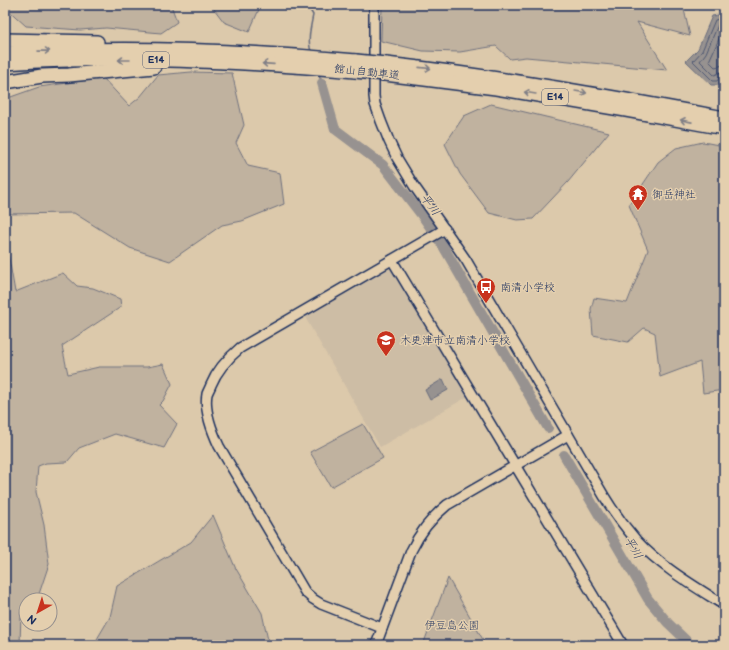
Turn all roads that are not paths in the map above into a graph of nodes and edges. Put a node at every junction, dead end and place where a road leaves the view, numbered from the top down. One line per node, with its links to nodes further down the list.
1 (374, 5): 12 (street)
2 (5, 40): 4 (highway)
3 (5, 53): 4 (highway, 館山自動車道 / E14, one-way to 4)
4 (210, 56): 5 (highway, 館山自動車道 / E14, one-way to 5); 6 (highway, 館山自動車道 / E14, bridge); 7 (highway)
5 (5, 63)
6 (386, 69): 10 (highway, 館山自動車道 / E14, one-way to 10); 11 (highway, 館山自動車道 / E14, one-way to 6)
7 (42, 76): 8 (highway); 9 (highway)
8 (5, 78)
9 (5, 82)
10 (724, 118)
11 (724, 128)
12 (441, 231): 13 (street); 14 (street)
13 (392, 260): 15 (street); 17 (street)
14 (564, 437): 15 (street); 16 (street)
15 (516, 465): 17 (street); 19 (street)
16 (724, 606)
17 (382, 628): 18 (street)
18 (376, 645)
19 (623, 645)

